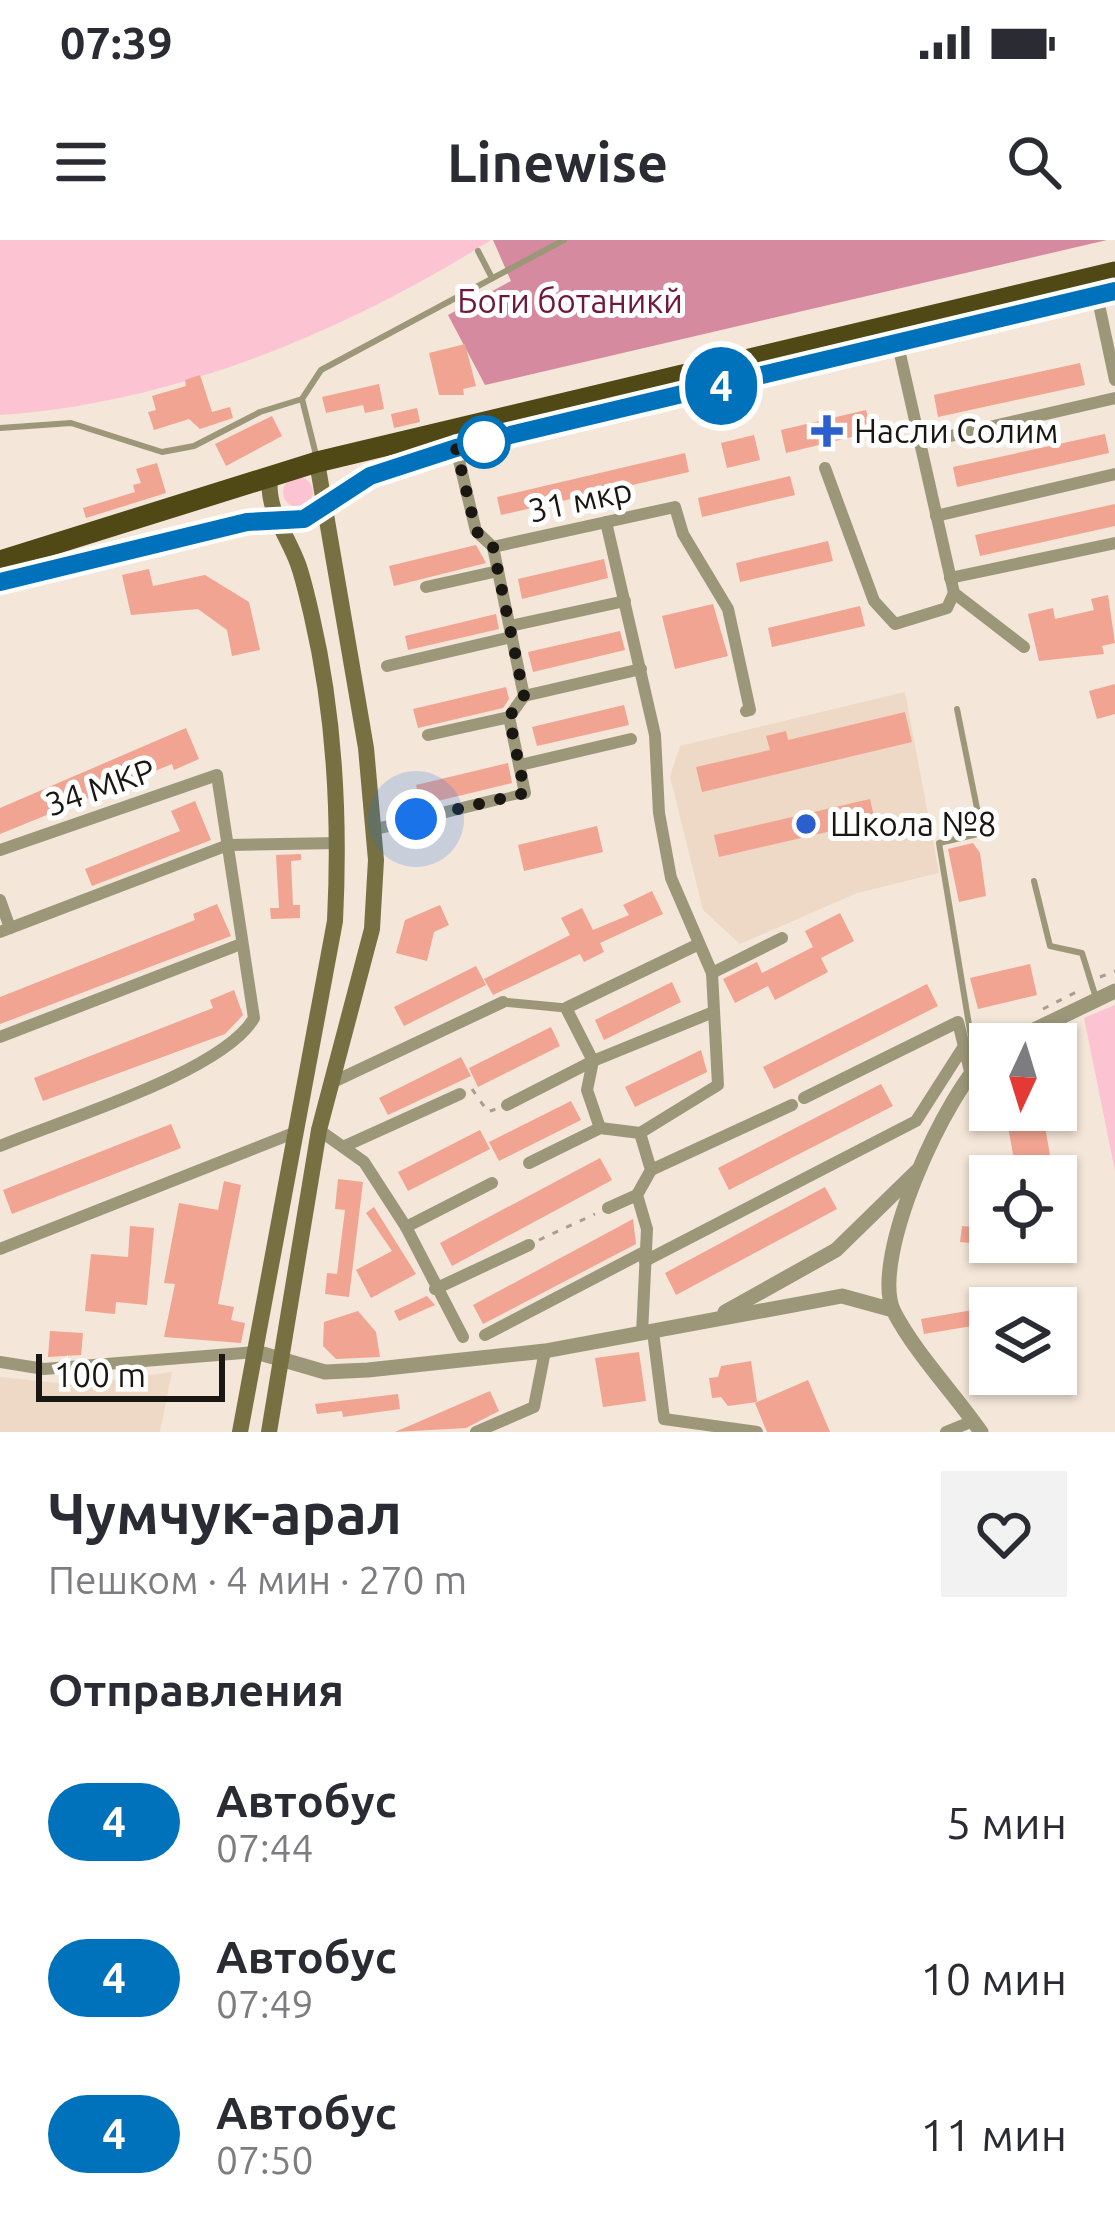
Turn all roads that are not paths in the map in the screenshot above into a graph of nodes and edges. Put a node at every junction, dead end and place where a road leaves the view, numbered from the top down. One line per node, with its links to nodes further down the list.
1 (564, 240): 4 (lane)
2 (478, 251): 4 (lane)
3 (1115, 272): 14 (highway)
4 (491, 276): 10 (lane)
5 (1109, 295): 6 (highway); 7 (lane); 8 (street)
6 (898, 344): 7 (highway); 12 (street)
7 (751, 379): 13 (highway)
8 (1115, 380)
9 (1115, 398): 12 (street)
10 (302, 399): 11 (lane); 14 (lane)
11 (0, 428)
12 (920, 443): 19 (street)
13 (456, 448): 18 (highway); 23 (street)
14 (317, 462): 17 (highway); 18 (main road)
15 (825, 468): 29 (street)
16 (1115, 474): 19 (street)
17 (270, 477): 20 (main road); 24 (highway)
18 (325, 507): 20 (highway); 44 (main road)
19 (936, 516): 26 (street)
20 (278, 521): 27 (highway); 45 (main road)
21 (606, 522): 23 (street, 31 мкр); 30 (street); 37 (street, 31 мкр)
22 (1115, 543): 26 (street)
23 (493, 547): 25 (street)
24 (0, 561)
25 (498, 571): 28 (street); 31 (street)
26 (950, 578): 29 (street)
27 (0, 582)
28 (426, 587)
29 (954, 593): 32 (street)
30 (625, 602): 31 (street); 34 (street)
31 (511, 631): 33 (street); 35 (street)
32 (1024, 647)
33 (387, 666)
34 (640, 669): 35 (street); 53 (street)
35 (524, 696): 38 (street)
36 (957, 709): 62 (lane)
37 (748, 711)
38 (509, 717): 39 (street); 41 (street)
39 (428, 735)
40 (632, 739): 41 (street)
41 (520, 765): 42 (street)
42 (525, 793): 43 (street)
43 (495, 800): 44 (street)
44 (376, 829): 67 (main road)
45 (338, 843): 46 (street); 73 (main road)
46 (229, 844): 47 (street, 34 МКР); 50 (street); 52 (street)
47 (0, 850)
48 (1034, 881): 56 (lane)
49 (0, 900): 50 (street)
50 (5, 930)
51 (782, 938): 54 (street)
52 (242, 944): 61 (street); 74 (street)
53 (699, 944): 54 (street); 58 (street)
54 (712, 973): 59 (street)
55 (1115, 991): 56 (street)
56 (1096, 998): 60 (street)
57 (503, 1001): 58 (street); 67 (street)
58 (566, 1008): 65 (street)
59 (711, 1013): 65 (street); 72 (street)
60 (1047, 1023)
61 (0, 1037)
62 (969, 1042)
63 (964, 1046): 64 (street); 78 (street); 85 (street)
64 (969, 1058)
65 (593, 1061): 69 (street); 70 (street)
66 (969, 1076): 77 (street)
67 (330, 1083): 71 (main road)
68 (460, 1094): 75 (street)
69 (508, 1105)
70 (600, 1128): 72 (street); 76 (street)
71 (319, 1130): 75 (street); 93 (main road)
72 (640, 1133): 78 (street)
73 (291, 1135): 83 (street); 92 (main road)
74 (0, 1146)
75 (345, 1146): 82 (street)
76 (529, 1163)
77 (924, 1164): 87 (street); 88 (street)
78 (651, 1170): 80 (street)
79 (492, 1183): 82 (street)
80 (637, 1195): 81 (street); 85 (street)
81 (608, 1208)
82 (406, 1227): 86 (street)
83 (2, 1245)
84 (529, 1245): 86 (street)
85 (645, 1256): 88 (street); 89 (street)
86 (435, 1289): 90 (street)
87 (893, 1310): 88 (street); 95 (street)
88 (647, 1333): 91 (street); 99 (street)
89 (485, 1335)
90 (463, 1337)
91 (545, 1351): 93 (street); 98 (street)
92 (256, 1352): 93 (street); 94 (street); 96 (main road)
93 (283, 1360): 97 (main road)
94 (0, 1362)
95 (977, 1426): 100 (street)
96 (241, 1432)
97 (269, 1432)
98 (476, 1432)
99 (757, 1432)
100 (946, 1432)

